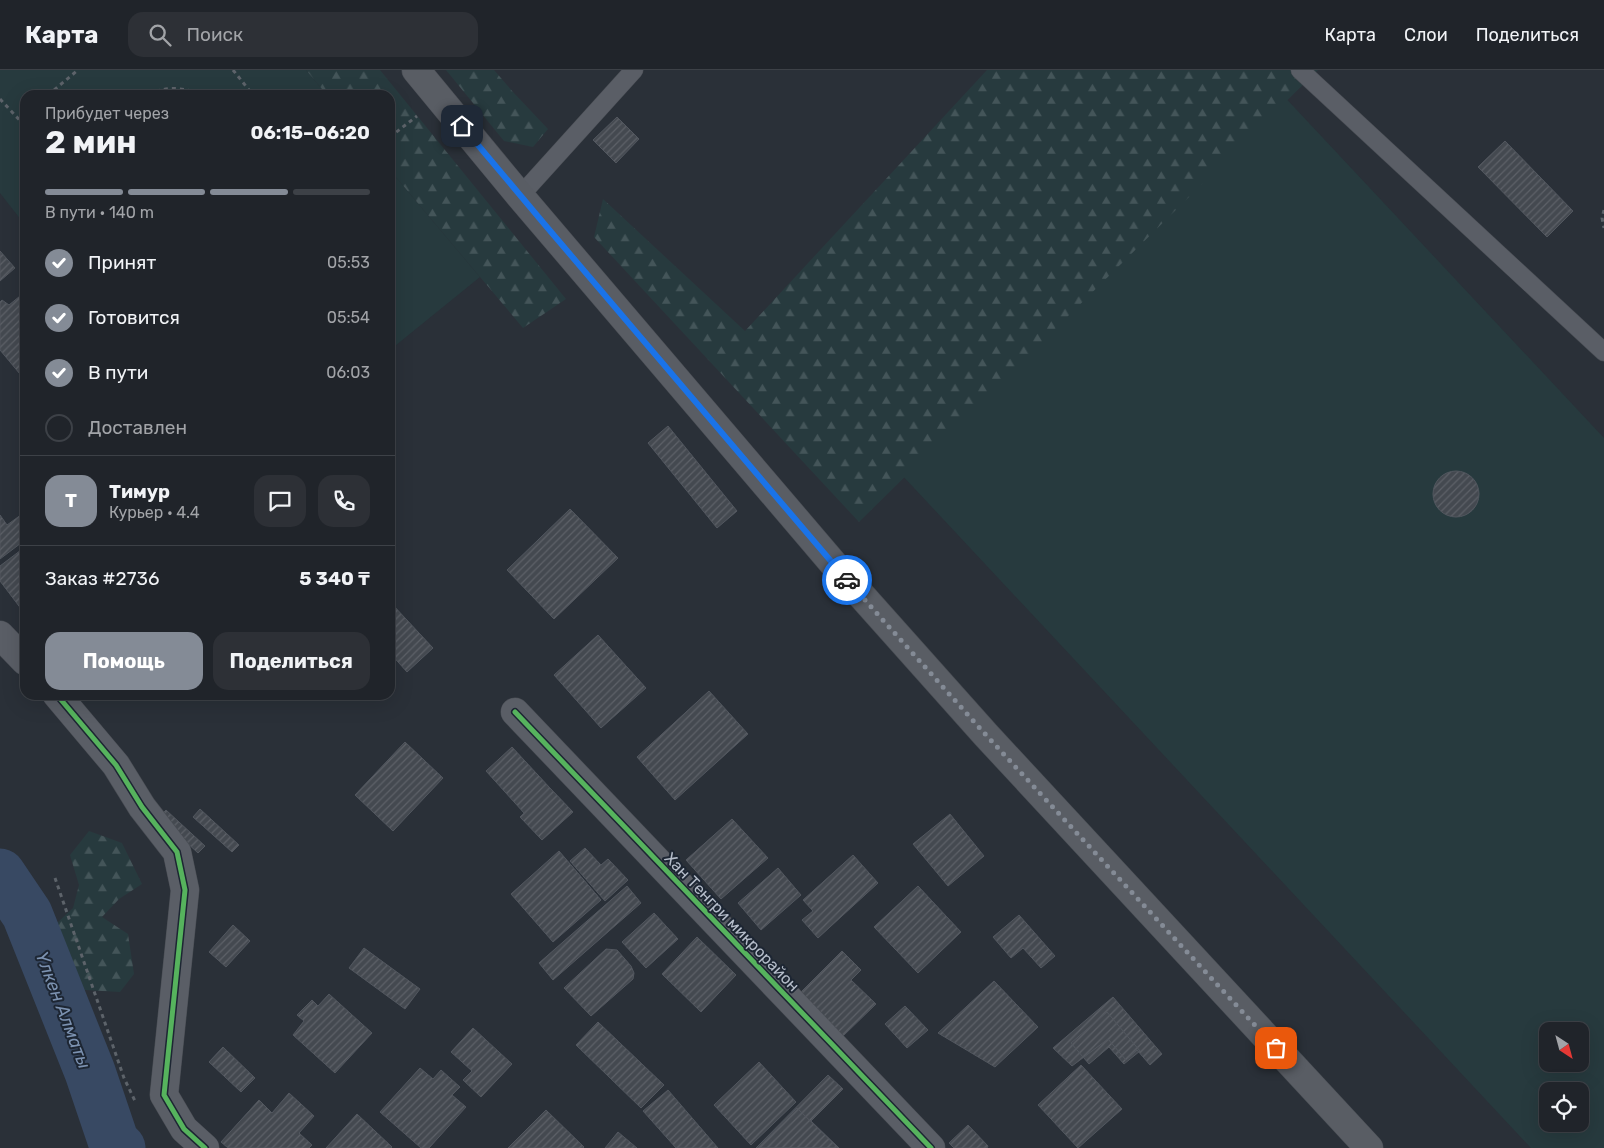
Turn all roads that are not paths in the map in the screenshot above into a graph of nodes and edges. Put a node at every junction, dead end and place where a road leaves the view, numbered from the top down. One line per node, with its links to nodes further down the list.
1 (416, 70): 4 (main road)
2 (634, 70): 4 (lane)
3 (1300, 70): 5 (lane)
4 (520, 196): 12 (main road)
5 (1604, 352)
6 (0, 635): 7 (street)
7 (20, 656)
8 (61, 700): 10 (street)
9 (515, 712): 11 (street, Хан Тенгри микрорайон)
10 (205, 1148)
11 (931, 1148)
12 (1369, 1148)

